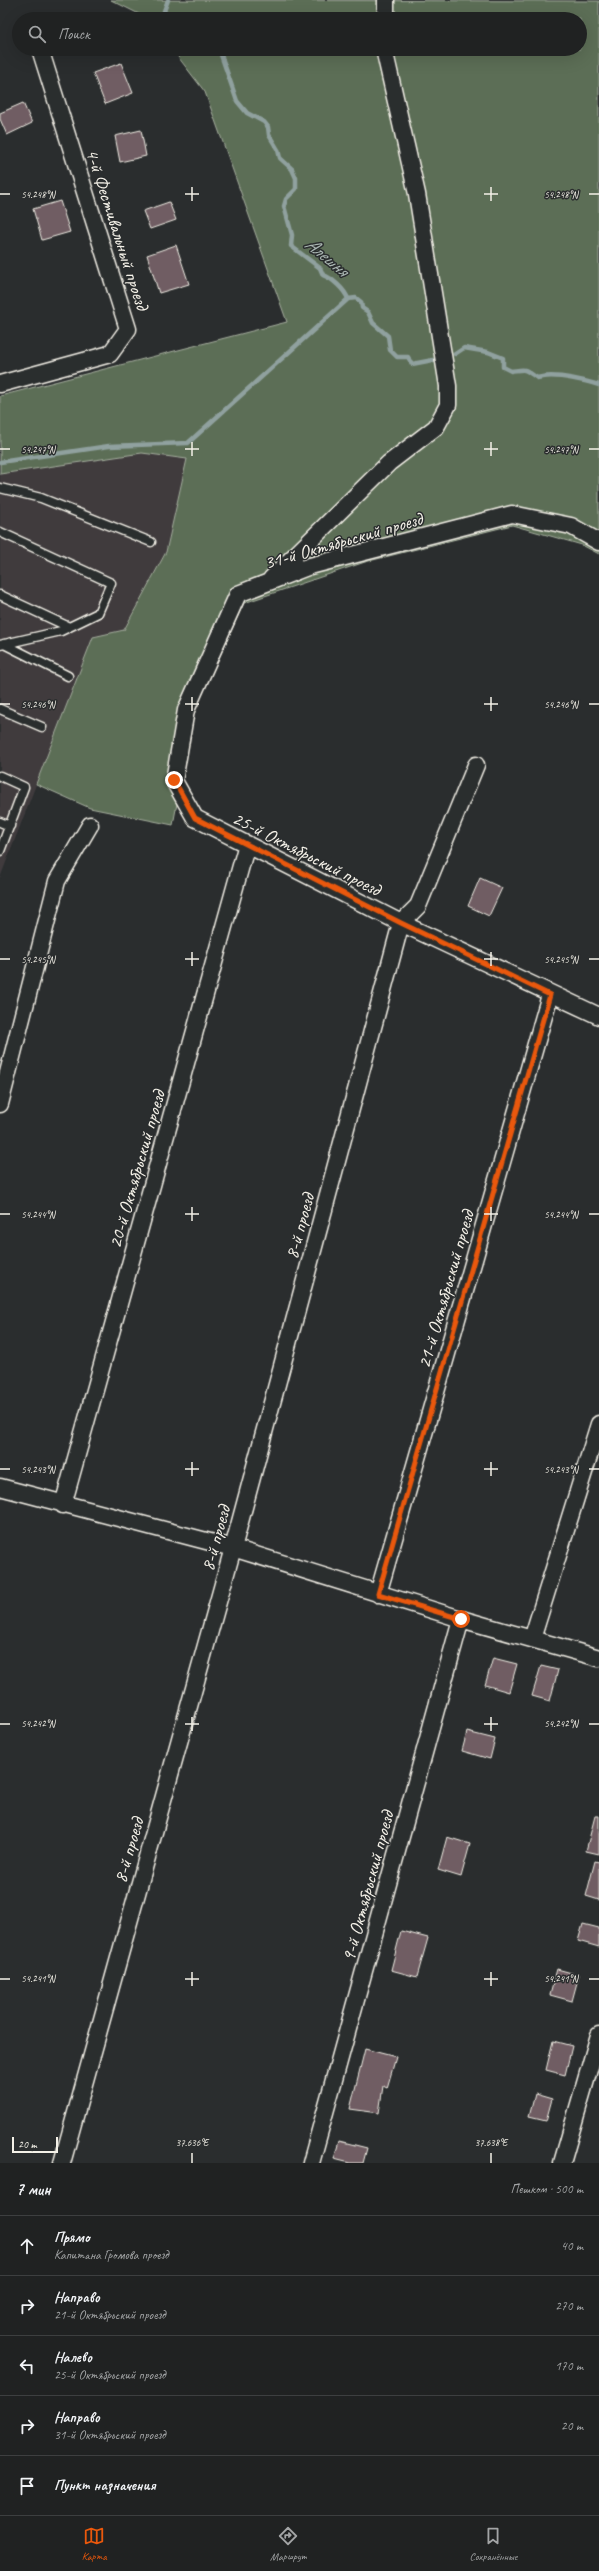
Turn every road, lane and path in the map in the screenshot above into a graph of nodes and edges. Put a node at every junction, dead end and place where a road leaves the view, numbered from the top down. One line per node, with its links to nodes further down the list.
1 (386, 0): 2 (street)
2 (386, 12)
3 (42, 56): 5 (street, 4-й Фестивальный проезд)
4 (386, 56): 10 (street)
5 (0, 384)
6 (0, 488): 8 (lane)
7 (0, 532): 12 (lane)
8 (151, 542)
9 (599, 542): 10 (street, 31-й Октябрьский проезд)
10 (266, 583): 19 (street, 31-й Октябрьский проезд)
11 (0, 595): 12 (lane)
12 (69, 627): 13 (lane)
13 (2, 645): 14 (lane)
14 (68, 676)
15 (0, 709): 16 (lane)
16 (42, 727)
17 (476, 765): 25 (street)
18 (0, 776): 22 (lane)
19 (195, 818): 23 (street, 25-й Октябрьский проезд)
20 (0, 822): 22 (lane)
21 (90, 825): 28 (street)
22 (10, 826): 24 (lane)
23 (247, 844): 25 (street, 25-й Октябрьский проезд); 31 (street, 20-й Октябрьский проезд)
24 (0, 851)
25 (401, 923): 26 (street, 25-й Октябрьский проезд); 32 (street, 8-й проезд)
26 (550, 995): 27 (street, 25-й Октябрьский проезд); 33 (street, 21-й Октябрьский проезд)
27 (599, 1016)
28 (0, 1104)
29 (599, 1424): 35 (street)
30 (0, 1487): 31 (street)
31 (63, 1505): 32 (street)
32 (233, 1548): 33 (street); 38 (street, 8-й проезд)
33 (378, 1594): 34 (street)
34 (461, 1619): 35 (street); 39 (street, 9-й Октябрьский проезд)
35 (532, 1639): 36 (street)
36 (599, 1658)
37 (599, 2035): 40 (street)
38 (62, 2163)
39 (311, 2163)
40 (562, 2163)

